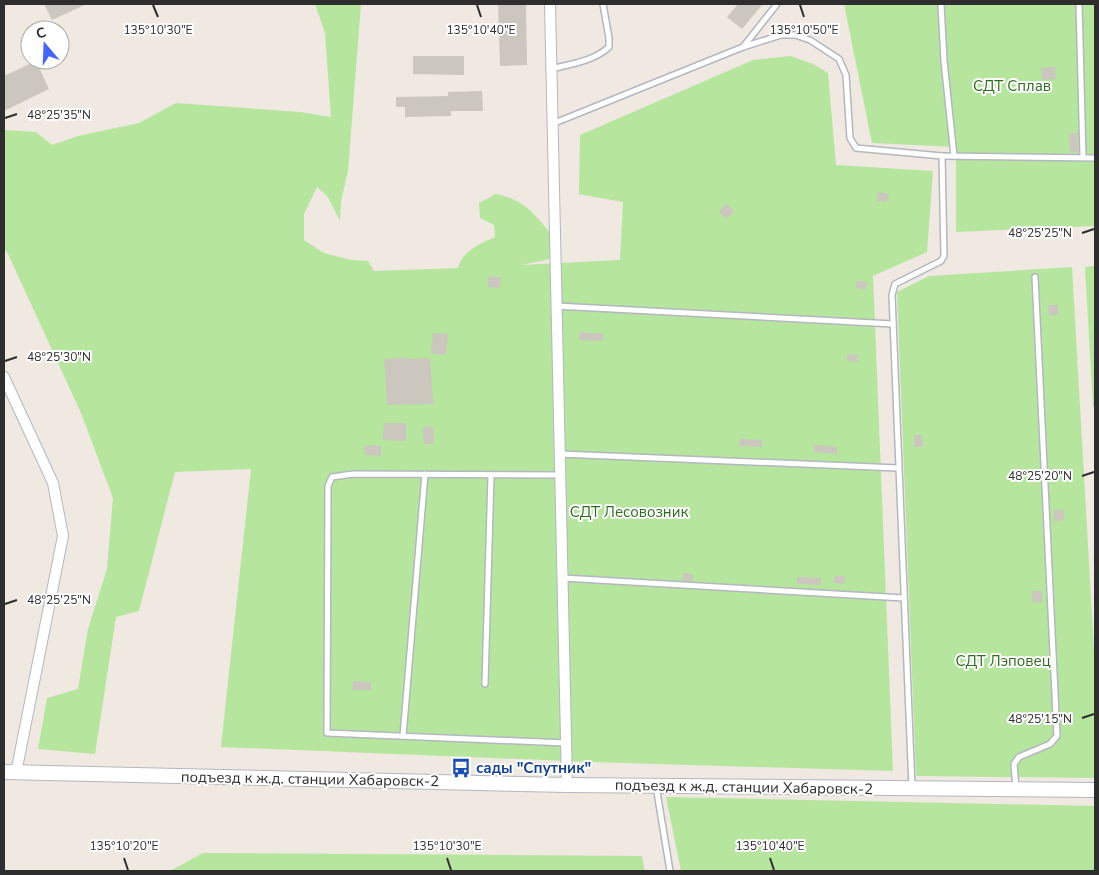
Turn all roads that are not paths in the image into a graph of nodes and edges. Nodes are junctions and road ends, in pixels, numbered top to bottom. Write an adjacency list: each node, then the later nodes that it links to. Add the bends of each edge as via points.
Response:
1 (550, 4): 7 (street)
2 (603, 4): 7 (lane, via 609,47 592,58)
3 (777, 4): 6 (lane)
4 (941, 4): 10 (lane)
5 (1080, 4): 11 (lane)
6 (743, 47): 8 (lane); 9 (lane, via 781,35 810,40 839,59 846,75 850,138 856,148)
7 (551, 69): 8 (street)
8 (552, 124): 14 (street)
9 (942, 156): 10 (lane); 15 (lane, via 944,256 895,284)
10 (954, 156): 11 (lane)
11 (1083, 158): 12 (lane)
12 (1095, 158)
13 (1035, 277): 31 (lane, via 1057,736 1050,744 1019,757 1014,764)
14 (556, 306): 15 (lane); 17 (street)
15 (893, 324): 18 (lane)
16 (4, 377): 27 (street, via 53,483 63,536)
17 (559, 454): 18 (lane); 21 (street)
18 (898, 468): 23 (lane)
19 (425, 474): 20 (lane); 25 (lane); 25 (lane, via 343,474 332,477 328,486 327,733)
20 (491, 475): 21 (lane); 24 (lane)
21 (560, 475): 22 (street)
22 (562, 578): 23 (lane); 26 (street)
23 (904, 598): 30 (lane)
24 (485, 684)
25 (403, 736): 26 (lane)
26 (566, 743): 28 (street)
27 (10, 773): 28 (street, подъезд к ж.д. станции Хабаровск-2)
28 (567, 785): 29 (street, подъезд к ж.д. станции Хабаровск-2)
29 (656, 786): 30 (street, подъезд к ж.д. станции Хабаровск-2); 33 (lane)
30 (912, 788): 31 (street, подъезд к ж.д. станции Хабаровск-2)
31 (1016, 790): 32 (street, подъезд к ж.д. станции Хабаровск-2)
32 (1095, 790)
33 (670, 871)

